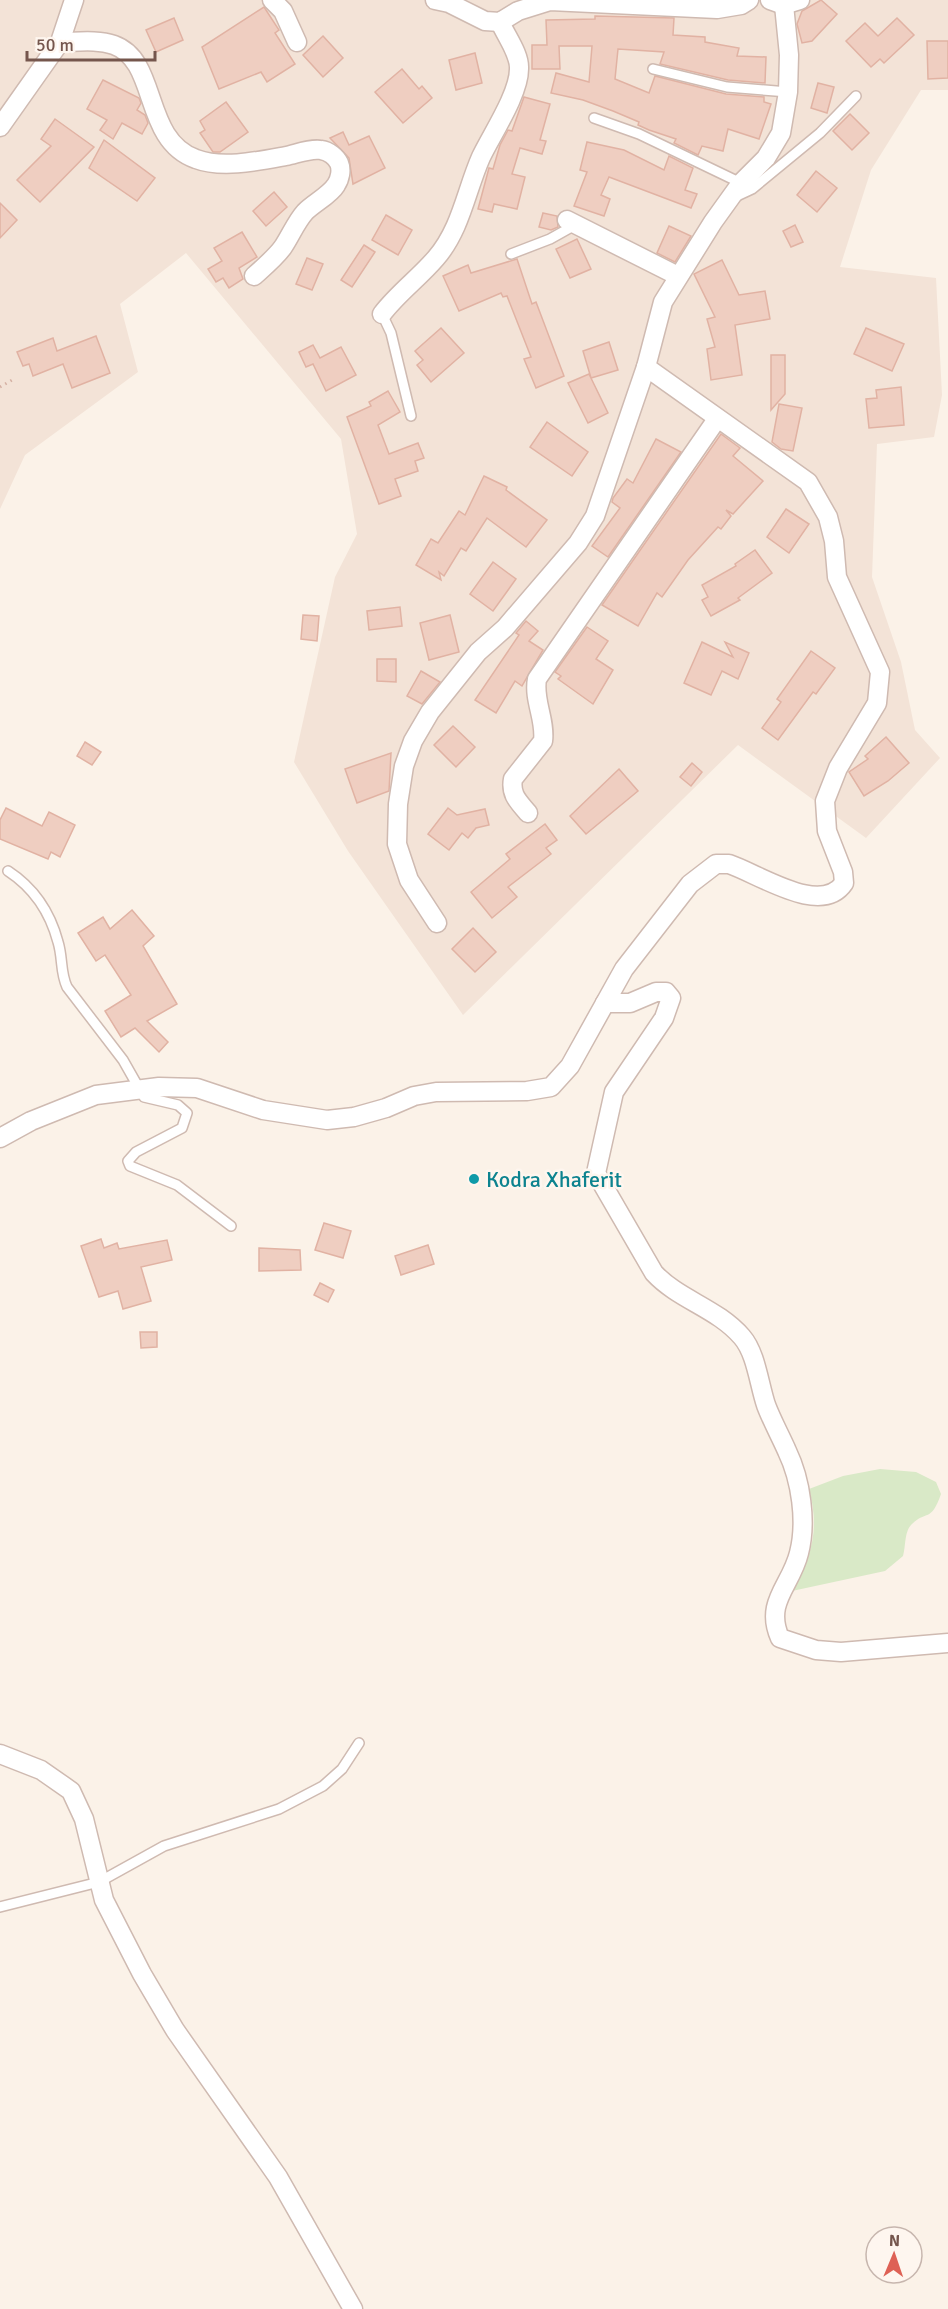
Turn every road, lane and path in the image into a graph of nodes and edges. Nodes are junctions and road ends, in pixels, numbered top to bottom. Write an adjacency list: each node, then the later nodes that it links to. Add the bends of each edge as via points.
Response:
1 (74, 0): 7 (street)
2 (272, 0): 8 (street, via 283,11)
3 (435, 0): 6 (street, via 485,21)
4 (749, 0): 6 (street, via 717,9 550,2 518,11)
5 (785, 2): 10 (street)
6 (500, 22): 20 (street, via 518,59 520,70 514,90 480,161 454,230 437,257)
7 (60, 42): 13 (street); 18 (street, via 103,42 130,56 145,79 156,118 167,136 193,159 208,163 260,161 320,149 331,153 341,173 336,186 304,213 282,249)
8 (297, 42)
9 (653, 69): 10 (lane, via 727,87)
10 (788, 92): 14 (street, via 781,134 766,158)
11 (856, 96): 15 (lane, via 820,134 752,189)
12 (594, 118): 14 (lane, via 639,134)
13 (0, 128)
14 (741, 183): 15 (street)
15 (729, 200): 19 (street)
16 (571, 222): 17 (lane, via 550,239); 19 (street)
17 (511, 254)
18 (254, 276)
19 (678, 276): 21 (street, via 663,302)
20 (382, 314): 24 (lane, via 391,333)
21 (646, 367): 25 (street); 28 (street, via 589,525 578,543 506,628 478,652 430,712 413,741 398,804 397,844 409,880)
22 (14, 379): 23 (path)
23 (0, 387)
24 (411, 416)
25 (717, 419): 26 (street, via 537,680 543,741 513,779 512,787 514,797); 29 (street, via 808,482 819,499 834,541 837,577 880,672 877,703 838,768 825,801 827,831 844,884 830,897 807,896 748,870 716,864 690,884 624,969)
26 (528, 813)
27 (8, 871): 30 (lane, via 26,882 40,900 58,942 61,975 67,987)
28 (437, 923)
29 (604, 1003): 30 (street, via 570,1066 551,1087 538,1091 436,1092 354,1117 327,1120 263,1110 197,1088); 33 (street, via 630,1003 656,992 666,992 671,998 664,1018 614,1092 596,1173 654,1273 666,1285 712,1310 747,1344 776,1432 788,1451 801,1506 799,1555 774,1610 774,1626 780,1638 816,1650 841,1652)
30 (141, 1089): 31 (street, via 96,1095); 32 (lane, via 144,1097 178,1105 187,1113 182,1128 136,1152 129,1161 130,1167 177,1185)
31 (0, 1138)
32 (231, 1226)
33 (948, 1643)
34 (359, 1743): 36 (lane, via 342,1769 302,1798 255,1819 164,1846)
35 (0, 1754): 36 (street, via 41,1770 71,1791 84,1819)
36 (99, 1882): 37 (lane); 38 (street, via 113,1918 158,2003 278,2177)
37 (0, 1907)
38 (353, 2309)

